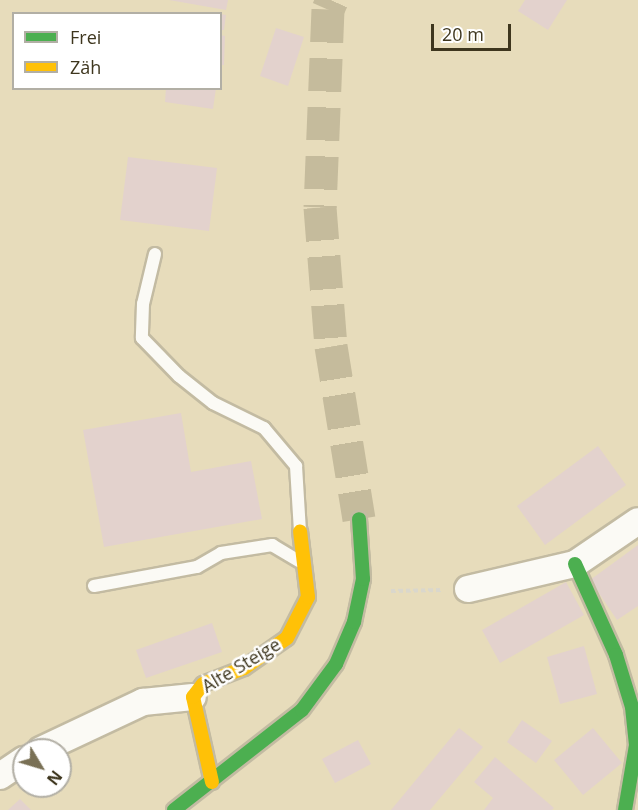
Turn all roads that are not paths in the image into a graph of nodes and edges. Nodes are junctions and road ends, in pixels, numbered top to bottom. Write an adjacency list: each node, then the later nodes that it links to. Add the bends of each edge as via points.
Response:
1 (155, 254): 4 (lane, via 143,304 142,338 179,376 213,403 264,428 296,466)
2 (359, 519): 11 (street, via 363,579 354,622 336,664 302,710)
3 (638, 521): 6 (street)
4 (300, 531): 5 (street, Alte Steige)
5 (305, 564): 7 (lane, via 272,545 221,553 197,567); 9 (street, Alte Steige, via 308,597 287,638 244,668 203,684)
6 (575, 564): 8 (street); 13 (street, via 616,655 632,707 636,746)
7 (94, 586)
8 (468, 589)
9 (193, 697): 10 (street, Alte Steige, via 143,702); 11 (street, Alte Steige)
10 (66, 738)
11 (212, 782): 12 (street)
12 (174, 810)
13 (626, 810)

